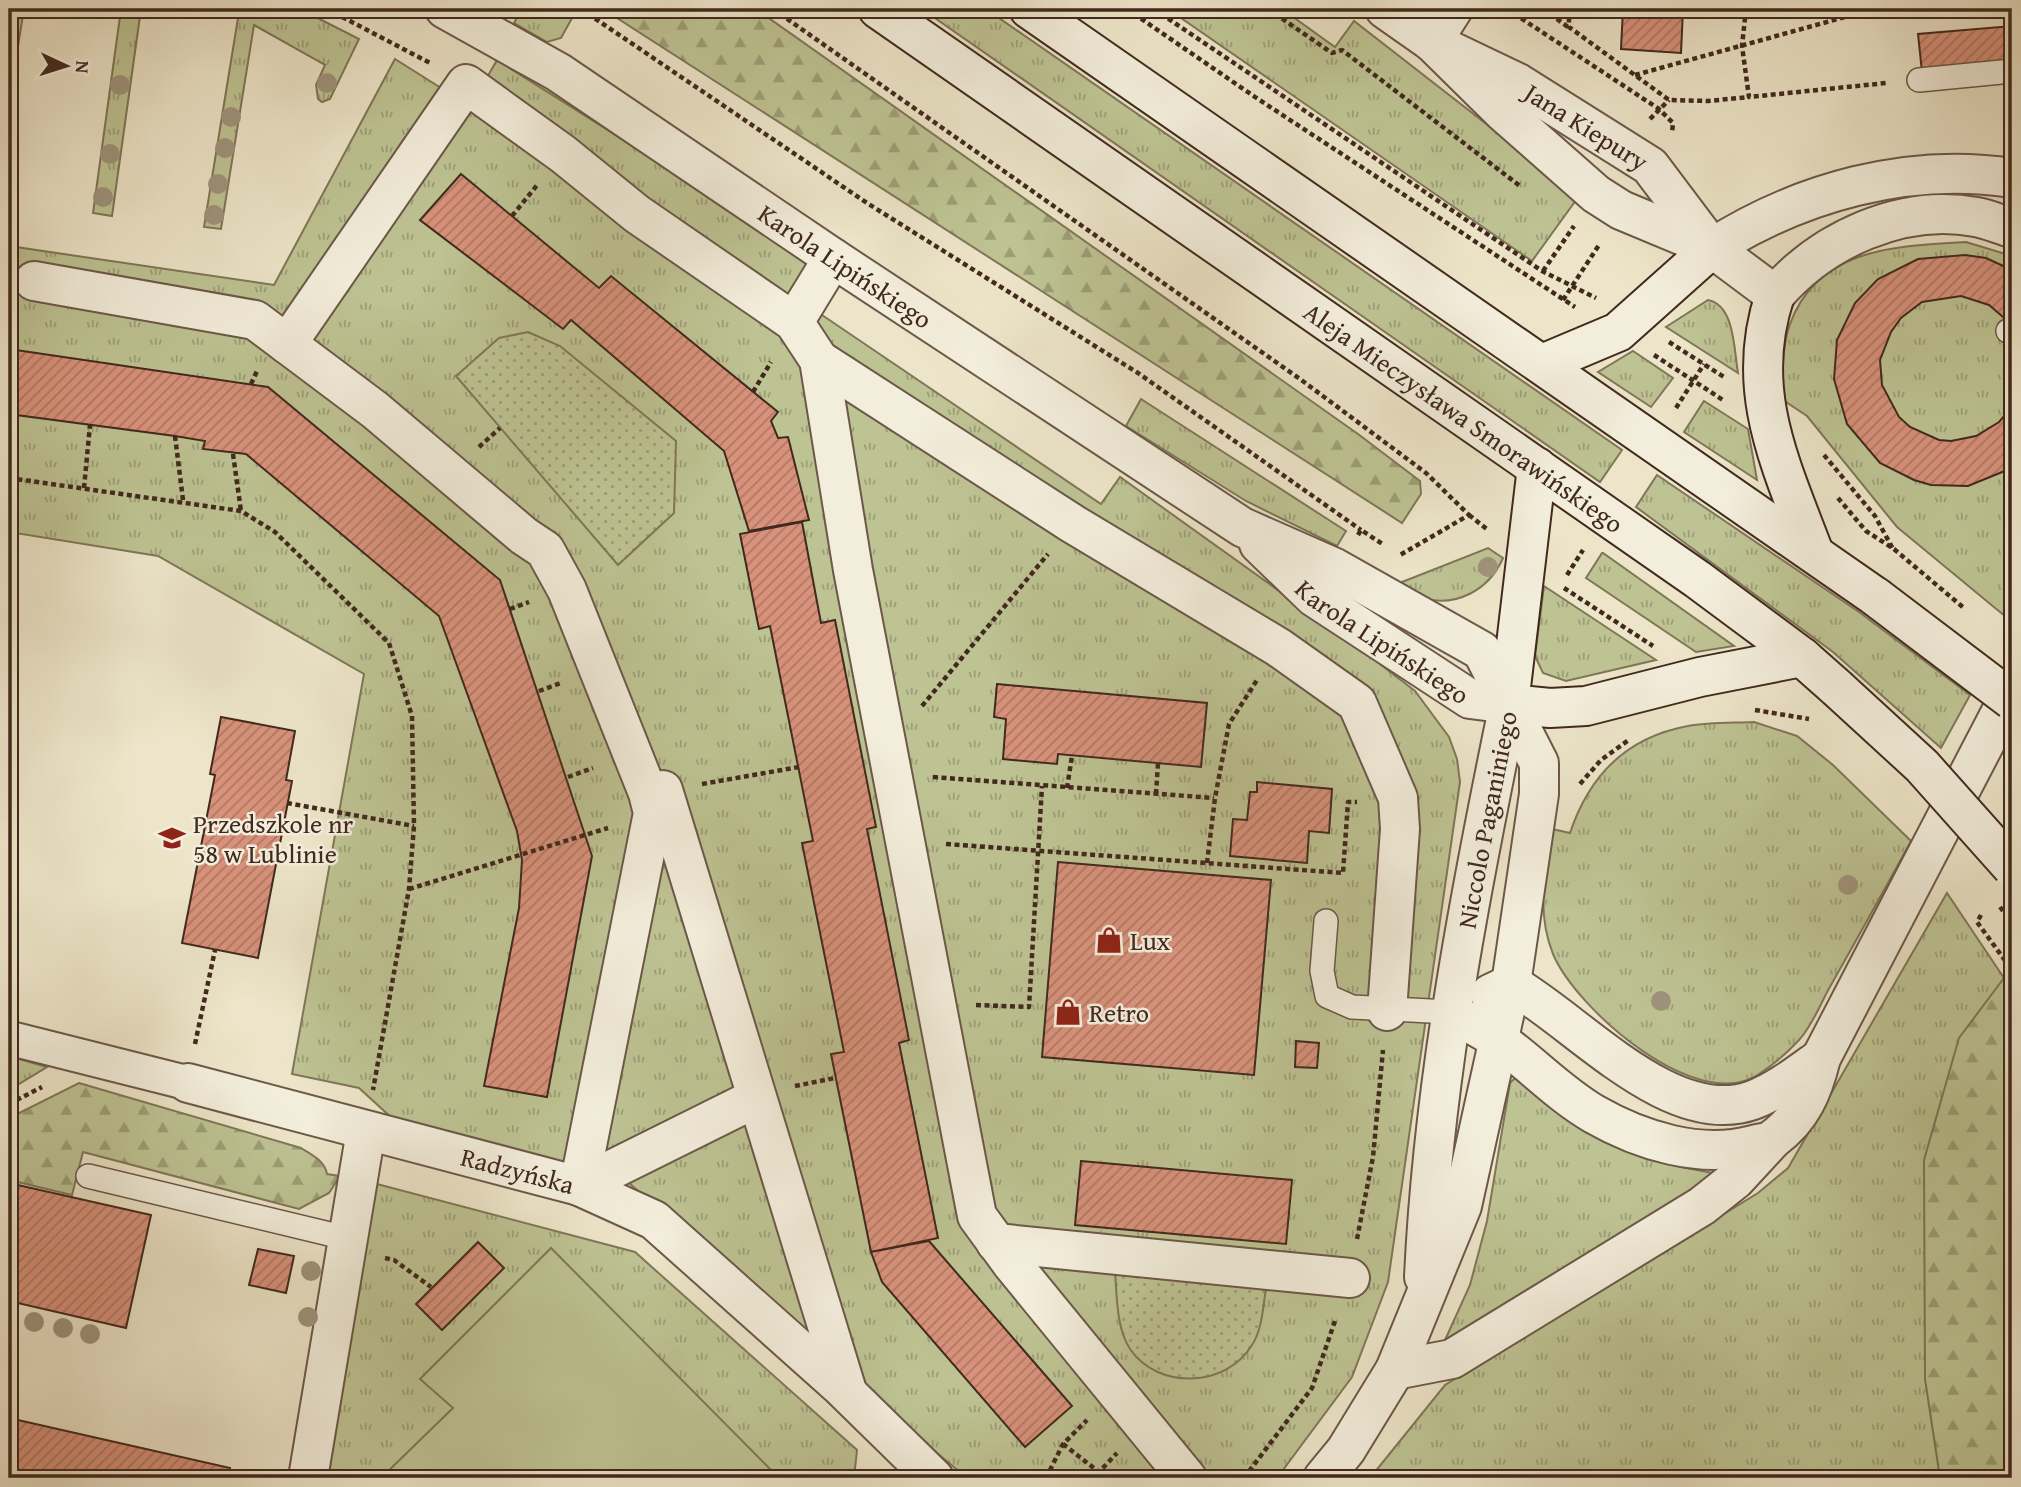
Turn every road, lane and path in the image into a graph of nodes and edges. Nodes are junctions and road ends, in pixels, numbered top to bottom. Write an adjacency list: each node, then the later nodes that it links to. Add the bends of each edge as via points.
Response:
1 (327, 9): 22 (path)
2 (445, 9): 30 (street, Karola Lipińskiego, via 558,72)
3 (581, 9): 51 (path, via 867,203 1138,373)
4 (773, 9): 51 (path, via 1300,379 1426,473 1469,515 1400,555)
5 (878, 9): 43 (street, Aleja Mieczysława Smorawińskiego)
6 (1029, 9): 38 (street)
7 (1127, 9): 35 (path)
8 (1154, 9): 31 (path)
9 (1268, 9): 25 (path, via 1332,53 1342,50)
10 (1385, 9): 17 (street, Jana Kiepury)
11 (1453, 9): 17 (street)
12 (1543, 9): 16 (path)
13 (1569, 9): 16 (path)
14 (1746, 9): 18 (path)
15 (1874, 9): 18 (path)
16 (1569, 27): 20 (path)
17 (1432, 42): 29 (street, Jana Kiepury, via 1597,194 1621,210); 29 (street, Jana Kiepury, via 1518,83 1650,166)
18 (1742, 46): 20 (path); 23 (path)
19 (2012, 71): 21 (lane)
20 (1634, 75): 23 (path, via 1669,100)
21 (1919, 80): 23 (path)
22 (466, 85): 34 (street, via 637,214); 36 (street)
23 (1749, 97)
24 (2012, 178): 29 (street, via 1948,172 1861,185 1797,204)
25 (1530, 193)
26 (1563, 219): 27 (path)
27 (1574, 227)
28 (2012, 228): 33 (street, via 1977,217 1937,214 1899,220 1826,249)
29 (1712, 248): 33 (street, Jana Kiepury); 35 (street)
30 (833, 258): 34 (street); 50 (street, Karola Lipińskiego)
31 (1542, 271)
32 (34, 281): 36 (street, via 255,320)
33 (1774, 295): 40 (street, via 1760,357)
34 (794, 322): 37 (street)
35 (1618, 332): 38 (street); 40 (path)
36 (287, 344): 70 (street, via 545,550)
37 (819, 359): 49 (street); 62 (street, via 853,570)
38 (1542, 364): 52 (street)
39 (90, 425): 45 (path)
40 (1769, 429): 52 (street)
41 (175, 436): 47 (path)
42 (233, 454): 48 (path)
43 (1537, 467): 56 (street, Aleja Mieczysława Smorawińskiego); 59 (street)
44 (9, 478): 45 (path)
45 (84, 488): 47 (path)
46 (1834, 492): 54 (path, via 1866,531)
47 (183, 500): 48 (path)
48 (241, 510): 73 (path, via 275,531 389,643 412,716)
49 (1073, 524): 55 (street); 62 (path, via 996,614)
50 (1242, 527): 53 (street, Karola Lipińskiego); 59 (street, Karola Lipińskiego, via 1314,597 1470,699)
51 (1361, 530): 53 (path)
52 (1814, 553): 58 (street, bridge)
53 (1335, 568): 59 (street, Karola Lipińskiego, via 1482,651)
54 (1973, 615)
55 (1278, 647): 69 (street, via 1357,703); 71 (path, via 1229,724)
56 (1802, 657): 59 (street, via 1586,706); 78 (street, Aleja Mieczysława Smorawińskiego, bridge, via 1922,766)
57 (2012, 691): 90 (street)
58 (2012, 700)
59 (1509, 704): 84 (street, Niccolo Paganiniego, via 1539,763 1539,794); 87 (street, Niccolo Paganiniego)
60 (1638, 735): 67 (path, via 1601,760)
61 (1072, 756): 66 (path)
62 (891, 762): 65 (path); 75 (street)
63 (1158, 764): 68 (path)
64 (799, 767): 70 (path)
65 (1042, 786): 66 (path); 76 (path)
66 (1067, 788): 68 (path)
67 (1577, 788)
68 (1156, 794): 71 (path)
69 (1398, 797): 77 (path, via 1348,803 1343,873); 86 (street, via 1400,829)
70 (654, 799): 95 (street); 100 (street)
71 (1214, 799): 77 (path)
72 (288, 803): 73 (path)
73 (414, 826): 79 (path)
74 (597, 832): 79 (path)
75 (906, 841): 76 (path); 85 (street)
76 (1038, 851): 77 (path); 85 (path, via 1029,1007)
77 (1207, 863)
78 (2012, 867)
79 (409, 889): 97 (path)
80 (1980, 915): 83 (path, via 1977,922)
81 (1326, 922): 86 (lane, via 1322,971 1327,996 1352,1007)
82 (215, 950): 94 (path)
83 (2012, 970)
84 (1511, 984): 87 (street); 89 (street, Niccolo Paganiniego); 90 (street, via 1542,1002 1637,1076 1684,1099 1716,1106 1752,1101)
85 (937, 1003): 102 (street, via 977,1216)
86 (1387, 1011): 87 (lane)
87 (1450, 1012): 89 (street); 106 (street, Niccolo Paganiniego, via 1427,1211)
88 (9, 1038): 94 (street, Radzyńska)
89 (1498, 1040): 98 (street, via 1594,1114 1663,1144 1726,1150); 106 (street, Niccolo Paganiniego, via 1462,1206)
90 (1821, 1058): 98 (street, via 1814,1089 1798,1115)
91 (835, 1078): 92 (path)
92 (817, 1081)
93 (50, 1082): 96 (path)
94 (188, 1083): 97 (street, Radzyńska)
95 (756, 1098): 100 (street); 108 (street)
96 (9, 1104)
97 (366, 1131): 100 (street, Radzyńska); 101 (street)
98 (1771, 1140): 107 (street, via 1736,1179 1702,1206 1452,1359)
99 (88, 1176): 101 (lane)
100 (579, 1186): 108 (street, Radzyńska, via 654,1220)
101 (346, 1238): 111 (street)
102 (996, 1243): 104 (street); 109 (street)
103 (394, 1260): 105 (path)
104 (1350, 1278)
105 (431, 1287)
106 (1423, 1307): 107 (street, Niccolo Paganiniego)
107 (1395, 1370): 114 (street, Niccolo Paganiniego, via 1346,1450)
108 (848, 1393): 112 (street, Radzyńska)
109 (1144, 1425): 110 (path, via 1099,1472); 113 (street)
110 (1063, 1444)
111 (308, 1478)
112 (934, 1478)
113 (1187, 1478)
114 (1323, 1478)

